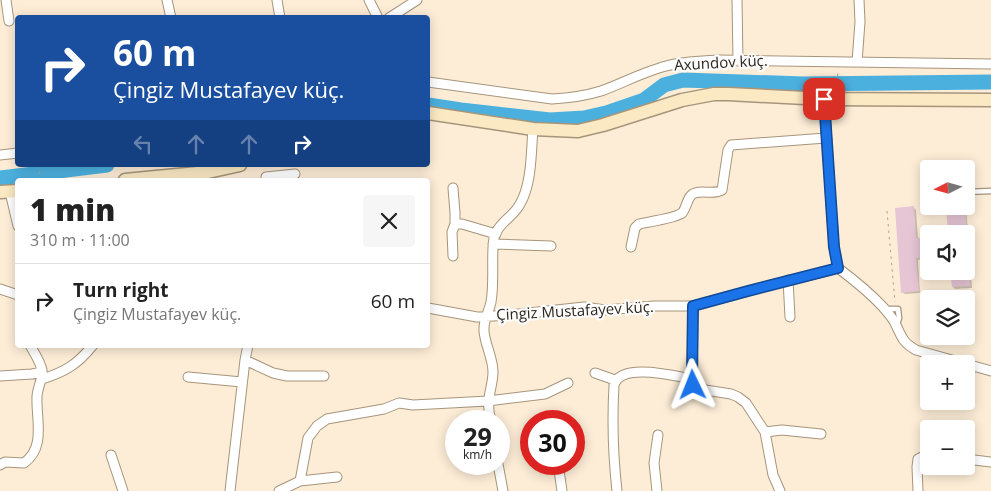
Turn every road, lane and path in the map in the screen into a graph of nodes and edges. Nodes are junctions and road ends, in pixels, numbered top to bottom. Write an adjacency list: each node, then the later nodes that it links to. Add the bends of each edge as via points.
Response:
1 (6, 0): 12 (street)
2 (167, 0): 8 (street)
3 (277, 0): 9 (street)
4 (369, 0): 10 (street)
5 (417, 0): 11 (street)
6 (737, 0): 13 (street)
7 (858, 0): 15 (street)
8 (170, 15)
9 (280, 15)
10 (376, 15)
11 (394, 15)
12 (9, 21)
13 (738, 60): 14 (street, Axundov küç.); 17 (street, Axundov küç., via 666,66 600,91 569,98 552,99)
14 (839, 62): 15 (street, Axundov küç.); 19 (path)
15 (857, 62): 16 (street, Axundov küç.)
16 (991, 64)
17 (430, 82)
18 (824, 99): 19 (street); 22 (street, via 714,94 682,100 587,129); 23 (street)
19 (837, 99): 20 (street)
20 (991, 100)
21 (430, 113): 22 (street)
22 (534, 129): 37 (street, via 526,191 515,213)
23 (826, 138): 40 (street, via 731,146 722,190 695,192 682,213 639,224); 42 (street)
24 (15, 153): 25 (street)
25 (0, 155)
26 (231, 167): 29 (street)
27 (295, 173): 28 (street)
28 (266, 176)
29 (146, 178)
30 (452, 188): 36 (street)
31 (991, 191): 33 (lane)
32 (9, 192): 35 (street)
33 (975, 192)
34 (887, 211): 48 (path)
35 (15, 215)
36 (455, 224): 37 (street); 41 (street)
37 (496, 234): 38 (street)
38 (494, 244): 39 (street); 50 (street, via 491,300)
39 (552, 246)
40 (631, 247)
41 (453, 256)
42 (838, 268): 43 (street, Çingiz Mustafayev küç.); 49 (street)
43 (788, 280): 46 (street, Çingiz Mustafayev küç.); 51 (street)
44 (0, 289): 45 (street)
45 (15, 294)
46 (693, 306): 50 (street, Çingiz Mustafayev küç., via 605,310 584,307); 63 (street)
47 (430, 308): 50 (street, Çingiz Mustafayev küç.)
48 (895, 308): 49 (lane); 52 (lane, via 899,311)
49 (884, 309): 52 (street)
50 (485, 316): 67 (street, via 485,337 493,373)
51 (790, 317)
52 (896, 326): 57 (street, via 902,340 916,350)
53 (32, 348): 59 (street)
54 (91, 348): 59 (street, via 73,366 51,376)
55 (247, 348): 56 (street)
56 (245, 360): 61 (street, via 287,376); 65 (street)
57 (991, 371)
58 (595, 373): 64 (street)
59 (42, 375): 60 (street); 76 (street, via 37,396 38,444 24,463 5,462)
60 (0, 376)
61 (324, 376)
62 (188, 377): 65 (street)
63 (692, 379): 64 (street, via 635,372 624,373); 69 (street, via 693,385 699,389 738,397)
64 (615, 380): 86 (street, via 612,417)
65 (242, 382): 82 (street)
66 (568, 383): 67 (street, via 545,394)
67 (488, 401): 68 (street); 80 (street, via 399,403 384,409 327,419 308,438)
68 (489, 410)
69 (765, 432): 70 (street, via 782,430); 88 (street, via 773,475)
70 (821, 434)
71 (658, 435): 87 (street, via 654,463)
72 (110, 456): 81 (street)
73 (920, 458): 89 (street, via 917,466)
74 (975, 461): 75 (street)
75 (991, 462)
76 (0, 465)
77 (500, 475): 84 (street)
78 (560, 475): 85 (street)
79 (337, 477): 80 (street)
80 (300, 481): 83 (street)
81 (123, 491)
82 (230, 491)
83 (279, 491)
84 (503, 491)
85 (562, 491)
86 (617, 491)
87 (657, 491)
88 (780, 491)
89 (918, 491)

